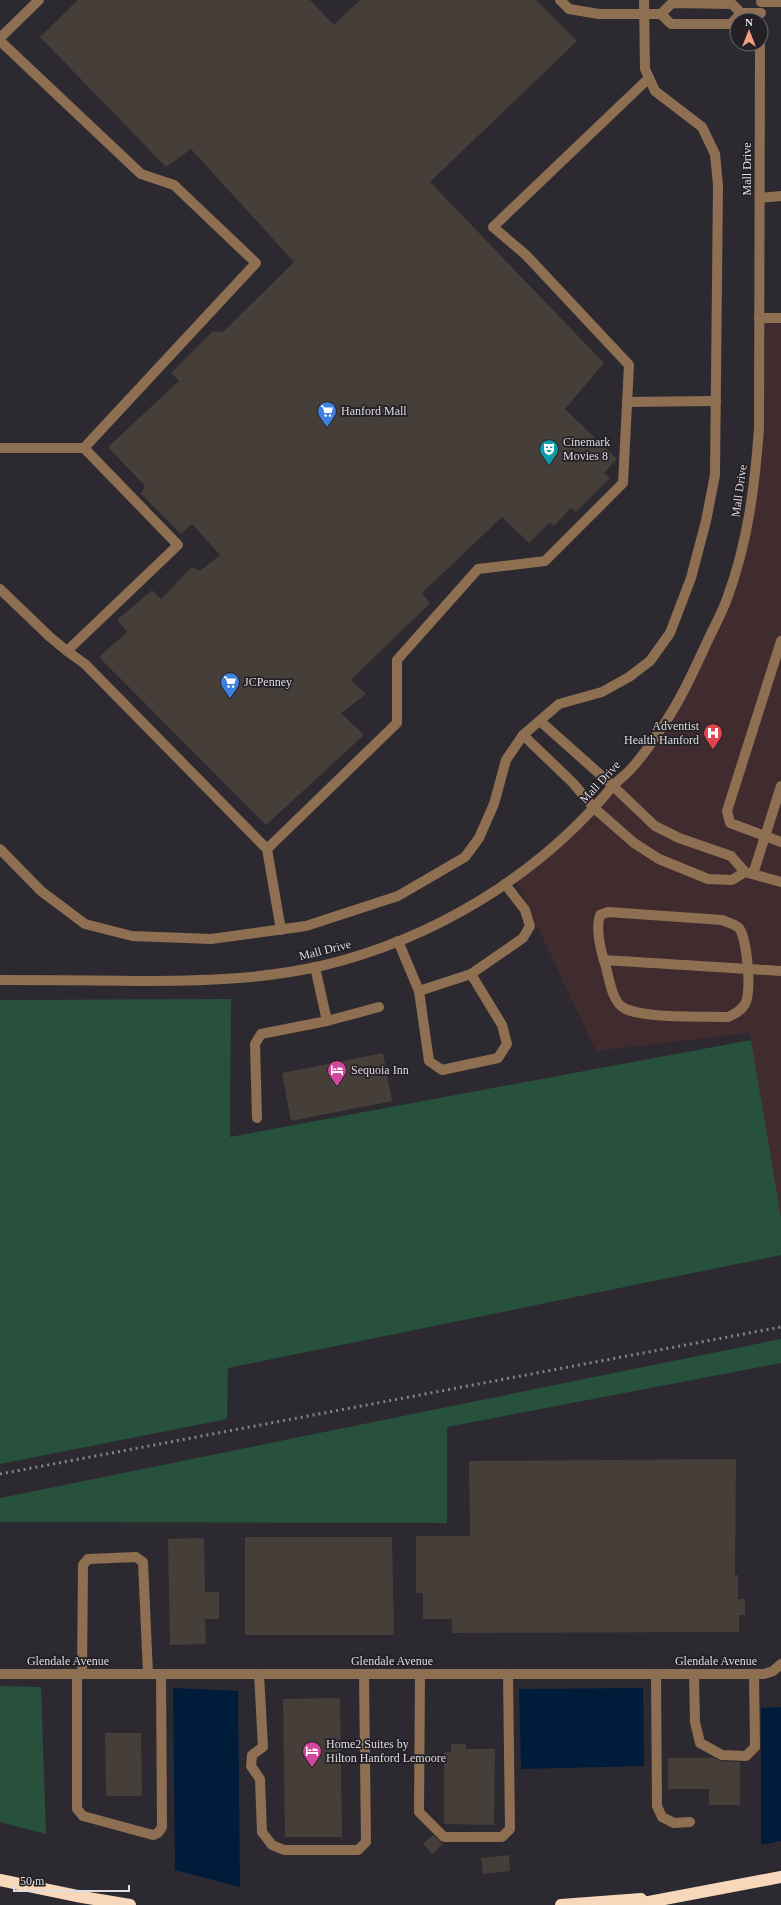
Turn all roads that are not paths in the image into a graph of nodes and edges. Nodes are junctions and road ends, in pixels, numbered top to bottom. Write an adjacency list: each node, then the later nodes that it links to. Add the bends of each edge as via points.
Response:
1 (39, 0): 11 (street)
2 (560, 0): 9 (street, via 569,8 599,14)
3 (644, 0): 9 (street)
4 (761, 1): 5 (street); 7 (street)
5 (781, 2)
6 (740, 12): 8 (street, via 732,4 672,3)
7 (761, 12)
8 (661, 14): 9 (street); 10 (street, via 670,24)
9 (644, 15): 14 (street, via 645,69)
10 (729, 24)
11 (0, 38)
12 (0, 41): 22 (street, via 141,174 174,185 256,263)
13 (760, 52): 16 (street, Mall Drive)
14 (649, 78): 19 (street, via 655,91 702,127 715,154 718,185); 20 (street, via 493,227 526,255 629,365)
15 (781, 196): 16 (street)
16 (760, 198): 17 (street, Mall Drive)
17 (759, 318): 18 (street); 28 (street, Mall Drive, via 759,428 755,486 742,550 728,597 698,663 662,728 629,772)
18 (781, 318)
19 (716, 401): 20 (street); 26 (street, via 715,475 691,578 670,632 650,661 629,677 602,692 559,704)
20 (627, 402): 34 (street, via 623,483 545,561 478,569 397,660 397,723)
21 (0, 448): 22 (street)
22 (84, 448): 25 (street, via 178,545)
23 (0, 589): 25 (street)
24 (781, 641): 31 (street, via 727,811 730,823)
25 (67, 651): 34 (street, via 85,664)
26 (540, 721): 27 (street); 28 (street)
27 (523, 735): 30 (street, via 573,783); 38 (street, via 506,760 494,804 479,838 465,857 398,896 306,926)
28 (613, 786): 30 (street, Mall Drive); 35 (street, via 655,826 679,838 731,856)
29 (780, 790): 31 (street)
30 (593, 807): 35 (street, via 634,843 659,859 708,879 732,880); 37 (street, Mall Drive, via 580,824 532,865)
31 (765, 836): 32 (street); 35 (street)
32 (781, 842)
33 (0, 849): 38 (street, via 41,891 85,924 132,936 211,939)
34 (267, 849): 38 (street)
35 (749, 873): 36 (street)
36 (781, 882)
37 (505, 884): 39 (street, Mall Drive, via 452,917); 44 (street, via 525,910 530,926 523,938)
38 (281, 930)
39 (398, 941): 41 (street, Mall Drive); 46 (street)
40 (604, 960): 42 (street); 42 (street, via 616,999 623,1008 652,1015 728,1017 739,1012 746,1003); 42 (street, via 598,923 600,915 608,912 722,920 738,926 744,938)
41 (315, 967): 45 (street, Mall Drive, via 224,980); 48 (street)
42 (748, 969): 43 (street)
43 (781, 971)
44 (471, 974): 46 (street); 46 (street, via 502,1025 507,1044 498,1058 442,1070 429,1061)
45 (0, 980)
46 (419, 991)
47 (379, 1007): 48 (street)
48 (327, 1020): 49 (street, via 261,1034 255,1044)
49 (257, 1118)
50 (781, 1664): 61 (street, Glendale Avenue, via 773,1671)
51 (0, 1674): 52 (street, Glendale Avenue)
52 (80, 1674): 53 (street, Glendale Avenue); 53 (street, via 84,1561 136,1557 143,1562); 54 (street, via 77,1809 83,1816 153,1835 162,1827)
53 (148, 1674): 54 (street, Glendale Avenue)
54 (161, 1674): 55 (street, Glendale Avenue)
55 (259, 1674): 56 (street, Glendale Avenue); 56 (street, via 263,1747 252,1755 251,1766 260,1779 262,1832 272,1845 284,1850 358,1850 366,1842)
56 (364, 1674): 57 (street, Glendale Avenue)
57 (420, 1674): 58 (street, Glendale Avenue); 58 (street, via 419,1812 444,1837 502,1837 510,1829)
58 (508, 1674): 59 (street, Glendale Avenue)
59 (656, 1674): 60 (street, Glendale Avenue); 62 (street, via 657,1806 662,1817 674,1823)
60 (694, 1674): 61 (street, Glendale Avenue); 61 (street, via 696,1722 700,1742 722,1755 746,1756 755,1747)
61 (754, 1674)
62 (690, 1822)
63 (781, 1877): 65 (highway)
64 (0, 1880): 66 (highway)
65 (676, 1897): 67 (highway); 68 (highway)
66 (130, 1905)
67 (561, 1905)
68 (633, 1905)

